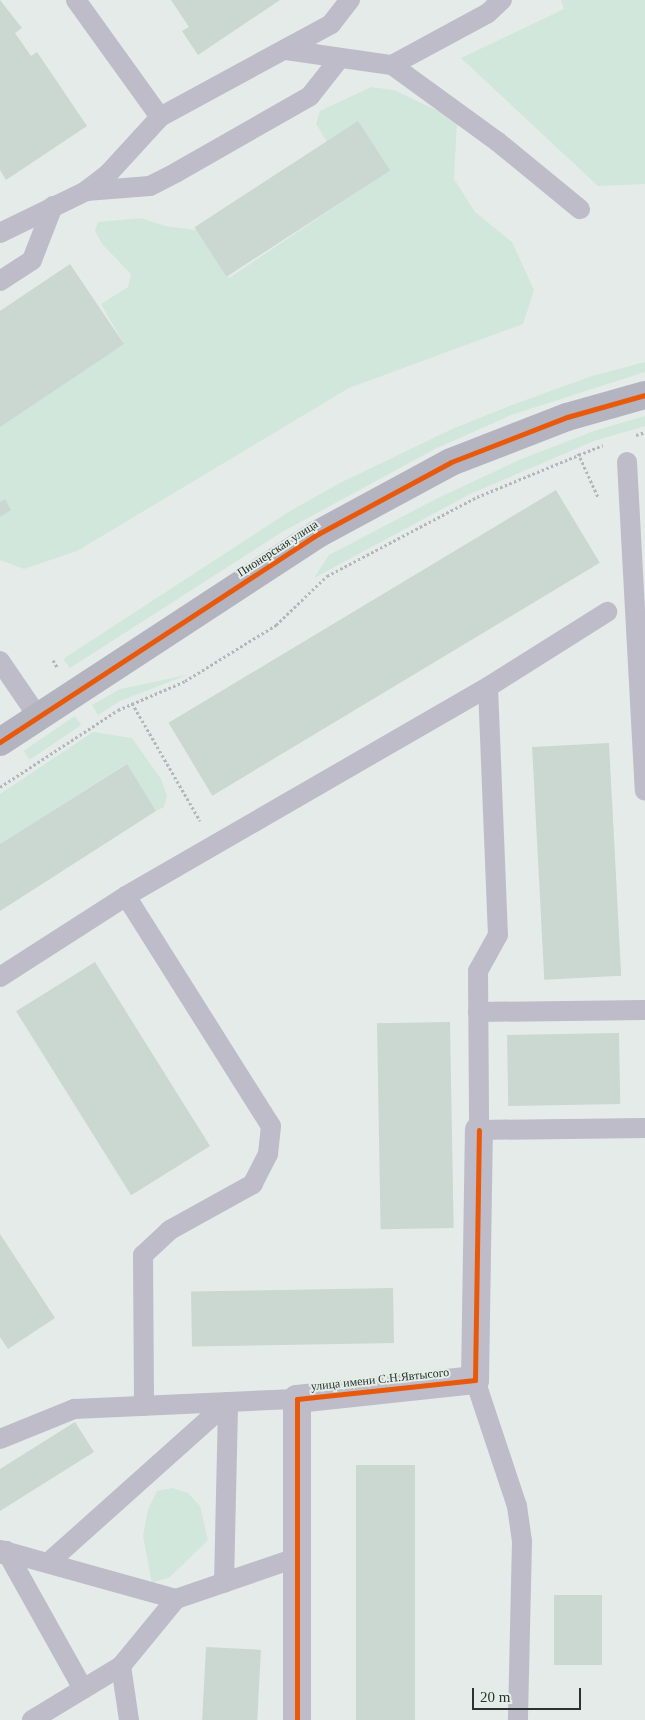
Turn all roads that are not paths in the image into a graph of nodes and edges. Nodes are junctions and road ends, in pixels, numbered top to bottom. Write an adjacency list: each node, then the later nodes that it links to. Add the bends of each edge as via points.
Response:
1 (76, 0): 7 (lane)
2 (350, 0): 4 (lane, via 331,24)
3 (502, 0): 6 (lane, via 488,13)
4 (286, 50): 5 (lane); 7 (lane)
5 (340, 58): 6 (lane); 8 (lane, via 310,96 177,172 150,186)
6 (392, 65): 10 (lane, via 498,142)
7 (160, 117): 8 (lane, via 108,174)
8 (86, 191): 9 (lane)
9 (53, 206): 11 (lane); 12 (lane, via 32,260)
10 (580, 209)
11 (3, 224)
12 (0, 281)
13 (645, 395): 18 (street, Пионерская улица, via 567,417 451,462 318,534)
14 (627, 462): 20 (lane)
15 (607, 612): 17 (lane)
16 (0, 661): 18 (lane)
17 (488, 687): 21 (lane); 24 (lane, via 498,935 478,971)
18 (38, 718): 19 (street, Пионерская улица)
19 (0, 742)
20 (645, 791)
21 (126, 896): 22 (lane); 30 (lane, via 271,1126 268,1154 253,1184 170,1230 143,1255)
22 (0, 977)
23 (645, 1010): 24 (lane)
24 (478, 1012): 26 (lane)
25 (645, 1128): 26 (lane)
26 (479, 1130): 27 (street)
27 (475, 1380): 28 (street, улица имени С.Н.Явтысого); 42 (lane, via 517,1506 522,1541)
28 (297, 1399): 29 (lane); 33 (street, улица имени С.Н.Явтысого)
29 (228, 1402): 30 (lane); 34 (lane); 35 (lane)
30 (144, 1406): 31 (lane, via 74,1409)
31 (0, 1439)
32 (2, 1552): 34 (lane); 38 (lane)
33 (299, 1557): 35 (lane); 41 (street, улица имени С.Н.Явтысого)
34 (48, 1563): 36 (lane)
35 (224, 1583): 36 (lane)
36 (176, 1599): 37 (lane)
37 (121, 1666): 38 (lane); 40 (lane)
38 (83, 1689): 39 (lane)
39 (32, 1720)
40 (129, 1720)
41 (297, 1720)
42 (518, 1720)

